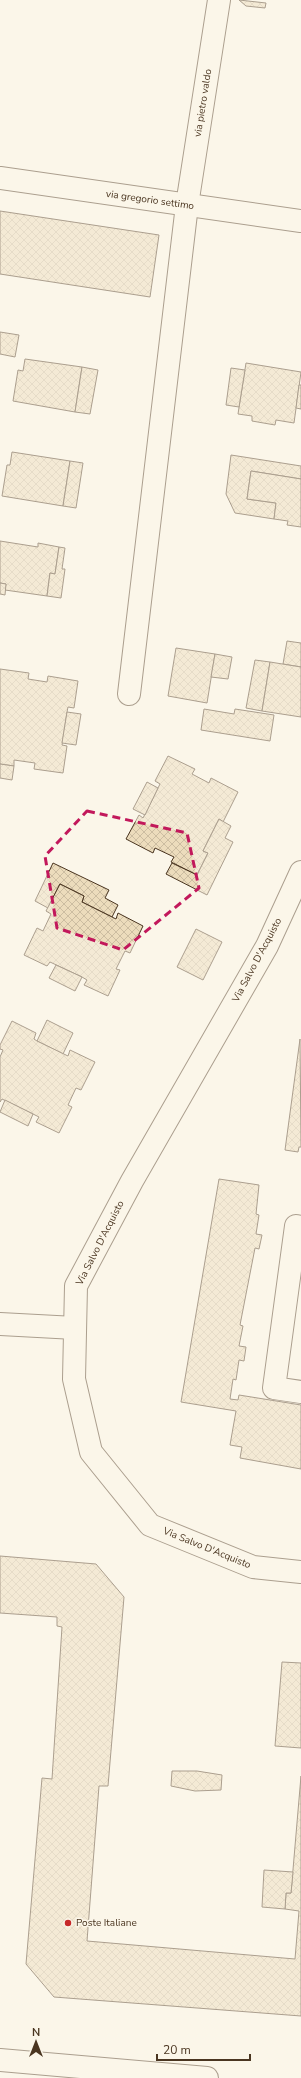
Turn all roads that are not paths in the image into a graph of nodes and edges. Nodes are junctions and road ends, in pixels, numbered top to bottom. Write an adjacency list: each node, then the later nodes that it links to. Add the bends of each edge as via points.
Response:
1 (219, 0): 3 (street, via pietro valdo)
2 (0, 178): 3 (street, via gregorio settimo)
3 (188, 205): 4 (street, via gregorio settimo); 5 (street, via pietro valdo)
4 (301, 221)
5 (129, 694)
6 (301, 872): 7 (street, Via Salvo D'Acquisto)
7 (293, 907): 10 (street, Via Salvo D'Acquisto, via 267,946 132,1181 76,1286)
8 (301, 1227): 11 (street, via 296,1226 274,1388)
9 (0, 1324): 10 (street)
10 (75, 1328): 12 (street, Via Salvo D'Acquisto, via 74,1379 91,1452 150,1525 252,1567)
11 (301, 1392)
12 (301, 1572)
13 (0, 2060): 14 (street)
14 (207, 2078)

